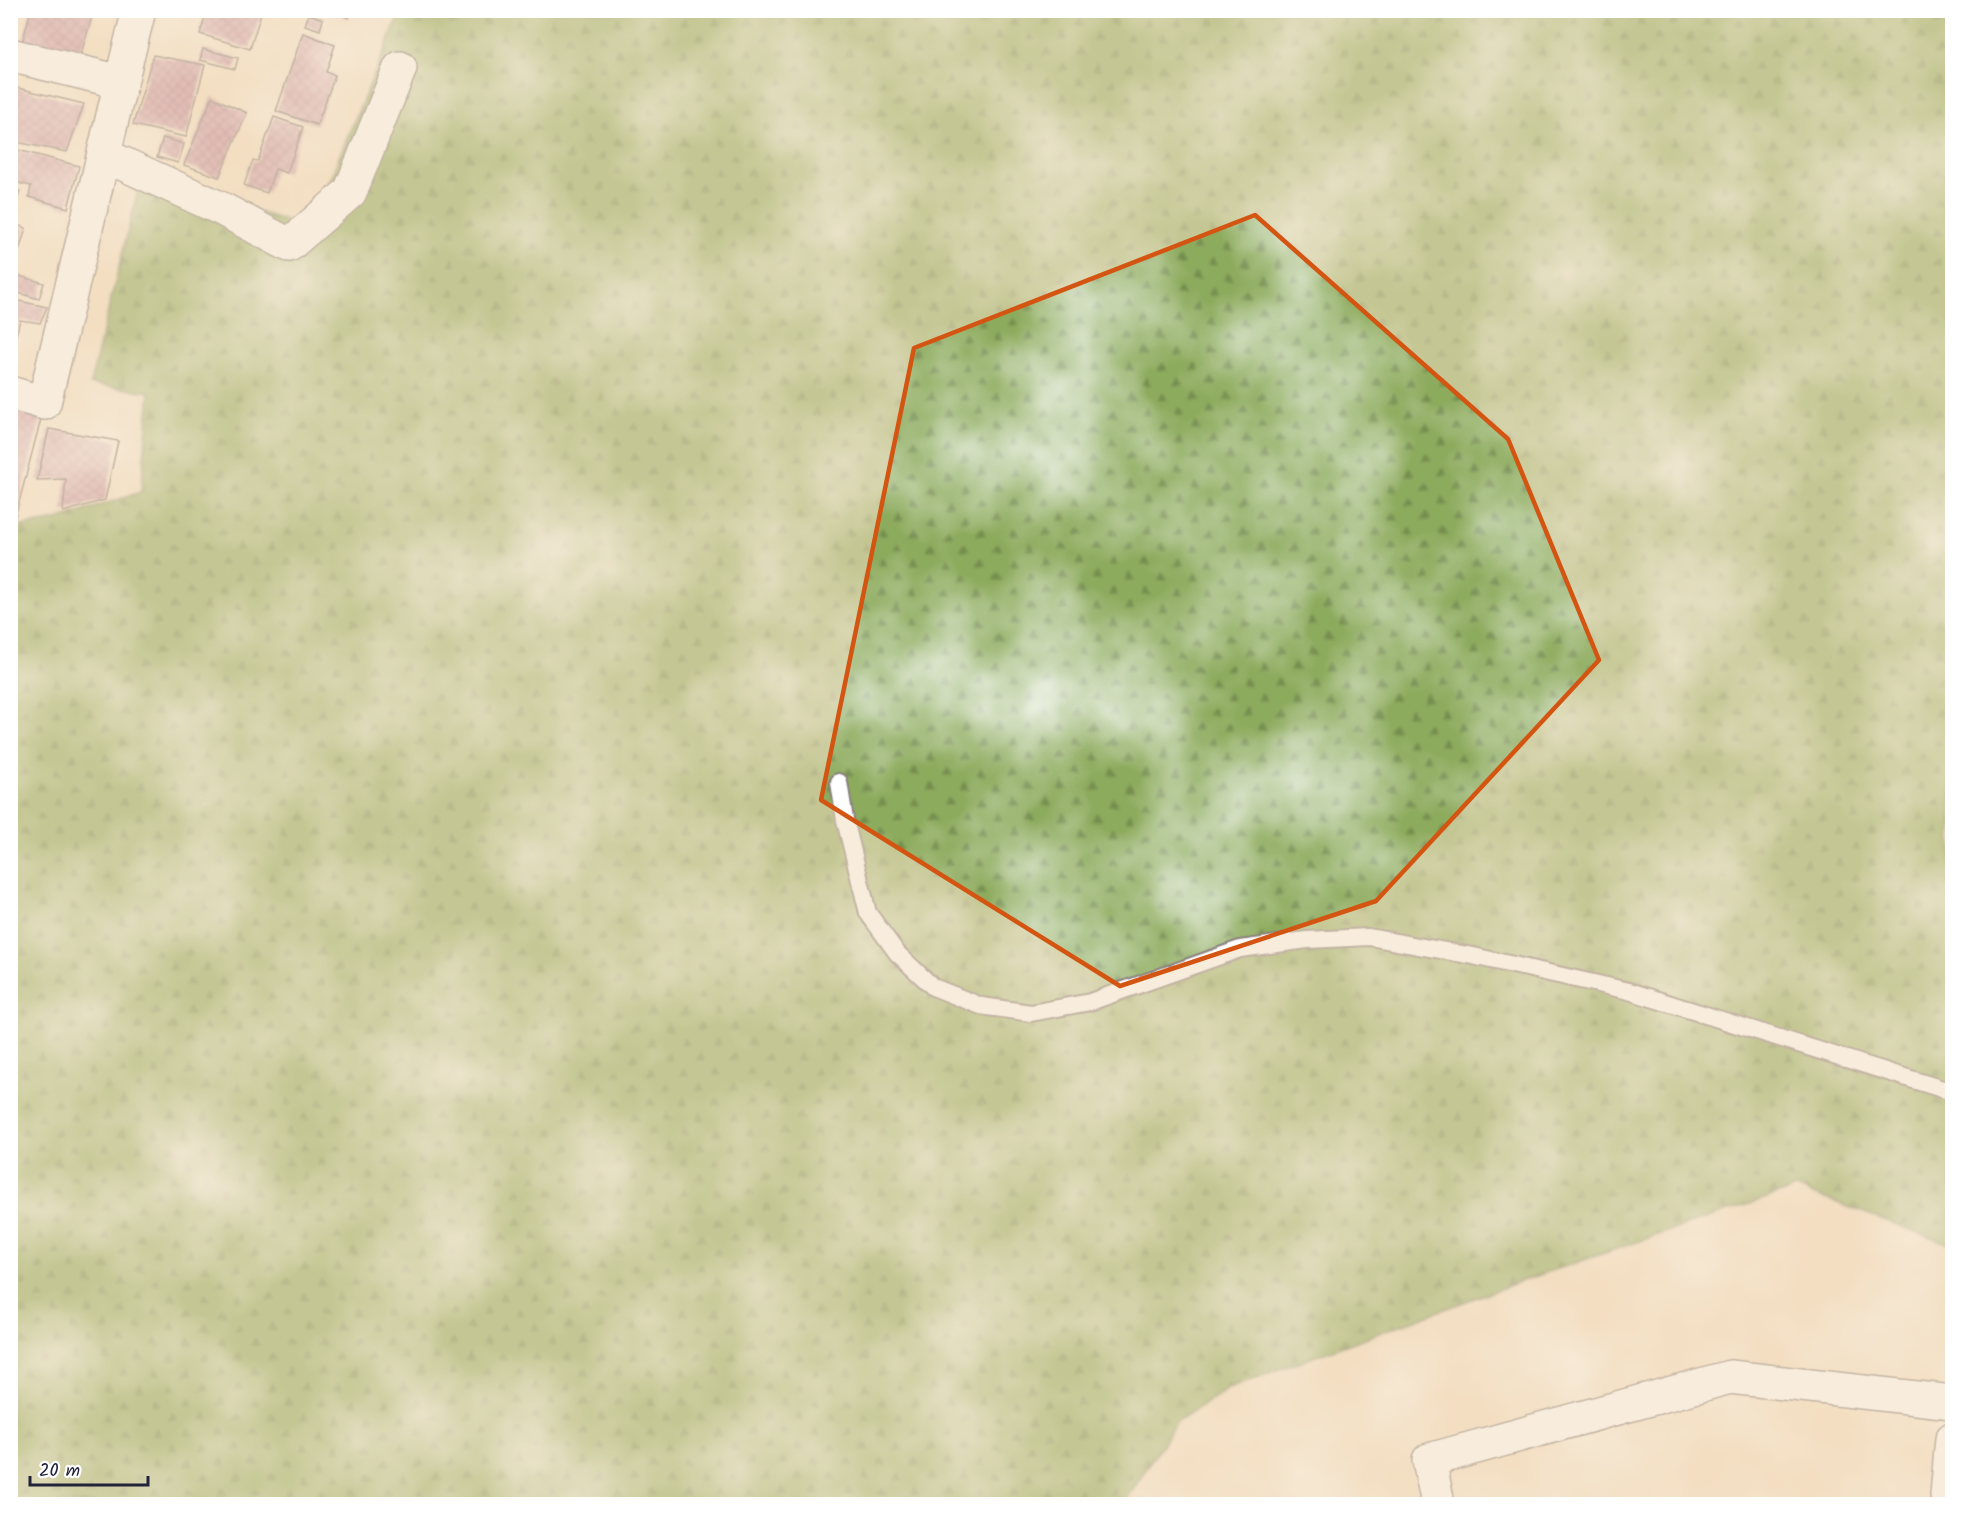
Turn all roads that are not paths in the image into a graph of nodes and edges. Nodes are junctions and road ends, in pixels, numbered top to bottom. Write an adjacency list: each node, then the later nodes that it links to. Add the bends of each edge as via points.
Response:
1 (139, 10): 4 (street)
2 (10, 55): 4 (street)
3 (400, 68): 5 (street, via 350,192 289,245 222,209)
4 (121, 82): 5 (street)
5 (104, 155): 6 (street, via 44,403)
6 (10, 393)
7 (839, 782): 8 (lane, via 868,913 897,953 933,987 981,1006 1031,1013 1090,1002 1240,949 1369,937 1629,992)
8 (1953, 1092)
9 (1953, 1402): 11 (street, via 1730,1377 1429,1460)
10 (1953, 1439): 12 (street, via 1947,1495)
11 (1438, 1504)
12 (1950, 1504)

